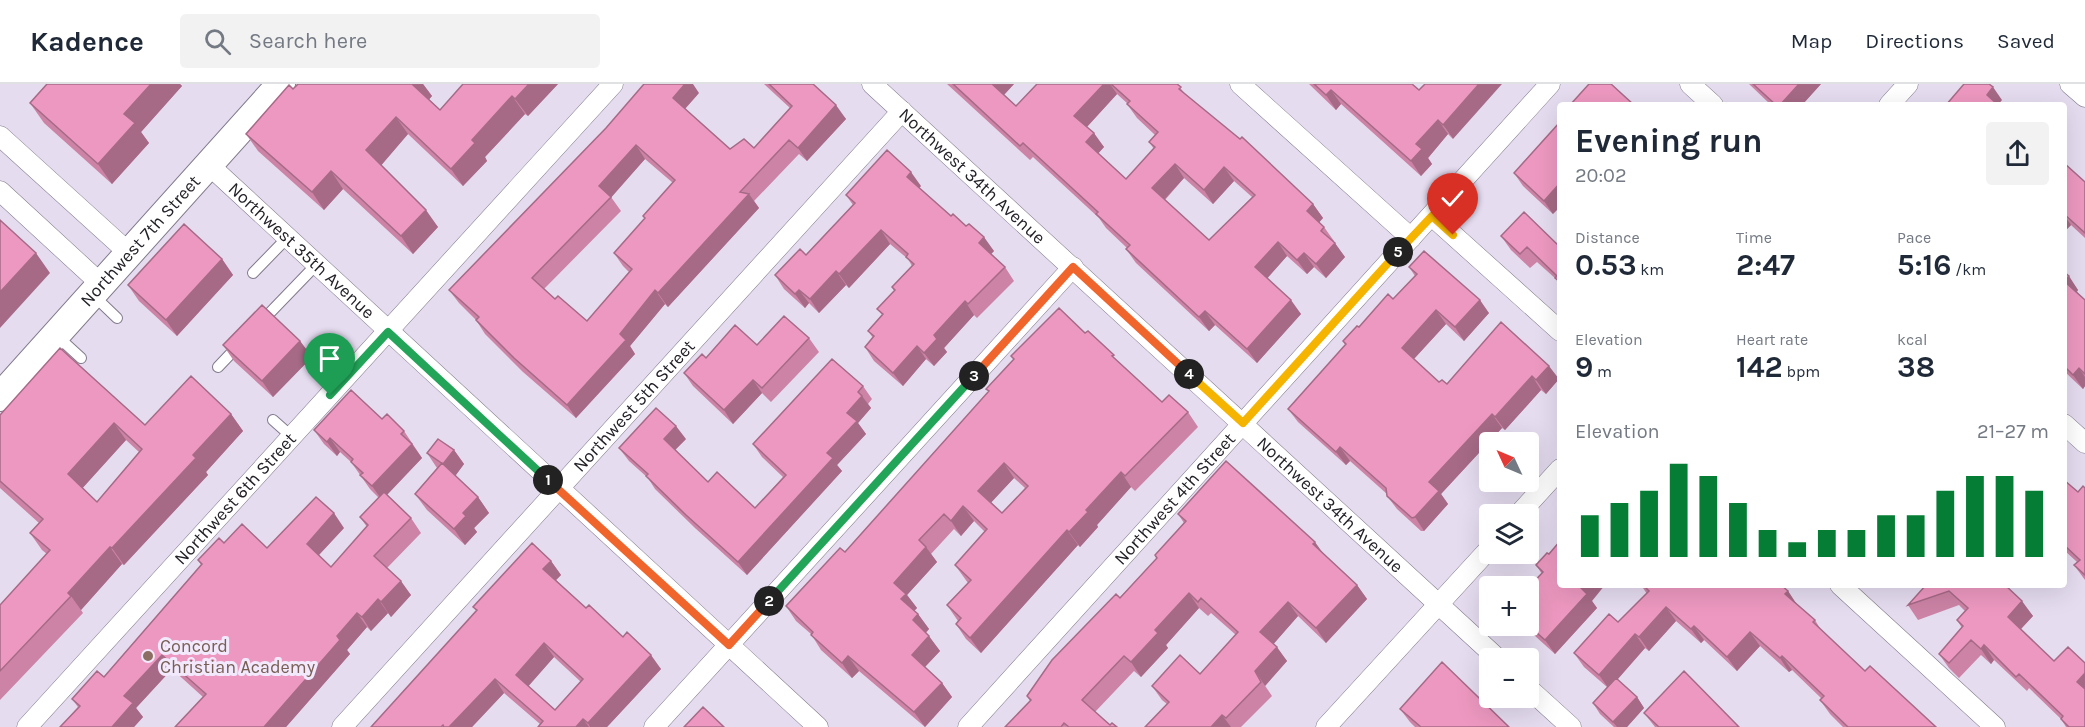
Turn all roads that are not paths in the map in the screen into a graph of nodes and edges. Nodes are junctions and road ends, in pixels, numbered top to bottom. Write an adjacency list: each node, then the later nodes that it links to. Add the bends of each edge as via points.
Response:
1 (281, 84): 14 (main road, Northwest 7th Street)
2 (613, 84): 26 (street, Northwest 6th Street)
3 (872, 84): 12 (street, Northwest 34th Avenue)
4 (1240, 84): 18 (street)
5 (1550, 84): 16 (street, Northwest 4th Street)
6 (1690, 84): 10 (street)
7 (1908, 84): 11 (street)
8 (2070, 84): 9 (street)
9 (2085, 98)
10 (1710, 102)
11 (1891, 102)
12 (902, 111): 21 (street, Northwest 34th Avenue); 39 (street, Northwest 5th Street)
13 (4, 147): 19 (street)
14 (209, 165): 17 (street, Northwest 35th Avenue); 19 (main road, Northwest 7th Street)
15 (0, 192): 23 (street)
16 (1432, 216): 18 (street, Northwest 4th Street); 25 (street)
17 (287, 238): 20 (street, Northwest 35th Avenue); 22 (lane)
18 (1411, 238): 34 (street, Northwest 4th Street)
19 (129, 253): 23 (main road, Northwest 7th Street)
20 (316, 264): 26 (street, Northwest 35th Avenue); 27 (lane)
21 (1073, 267): 34 (street, Northwest 34th Avenue); 44 (street)
22 (253, 273)
23 (97, 289): 24 (lane); 28 (main road, Northwest 7th Street)
24 (117, 318)
25 (1557, 328)
26 (388, 332): 36 (street, Northwest 6th Street); 39 (street, Northwest 35th Avenue)
27 (251, 333)
28 (56, 335): 30 (lane); 32 (main road, Northwest 7th Street)
29 (243, 341): 31 (lane)
30 (81, 358)
31 (218, 367)
32 (0, 397)
33 (273, 420): 36 (lane)
34 (1243, 423): 43 (street, Northwest 34th Avenue); 51 (street, Northwest 4th Street)
35 (2067, 427): 37 (street)
36 (291, 436): 47 (street, Northwest 6th Street)
37 (2085, 443)
38 (1557, 472): 40 (street)
39 (558, 489): 44 (street, Northwest 35th Avenue); 48 (street, Northwest 5th Street)
40 (1528, 504)
41 (1479, 560): 43 (street)
42 (1843, 588): 54 (street)
43 (1438, 604): 45 (street, Northwest 34th Avenue); 52 (street)
44 (729, 645): 49 (street); 50 (street, Northwest 35th Avenue)
45 (1486, 648)
46 (1539, 698): 53 (street)
47 (27, 727)
48 (342, 727)
49 (654, 727)
50 (818, 727)
51 (968, 727)
52 (1326, 727)
53 (1571, 727)
54 (1995, 727)

